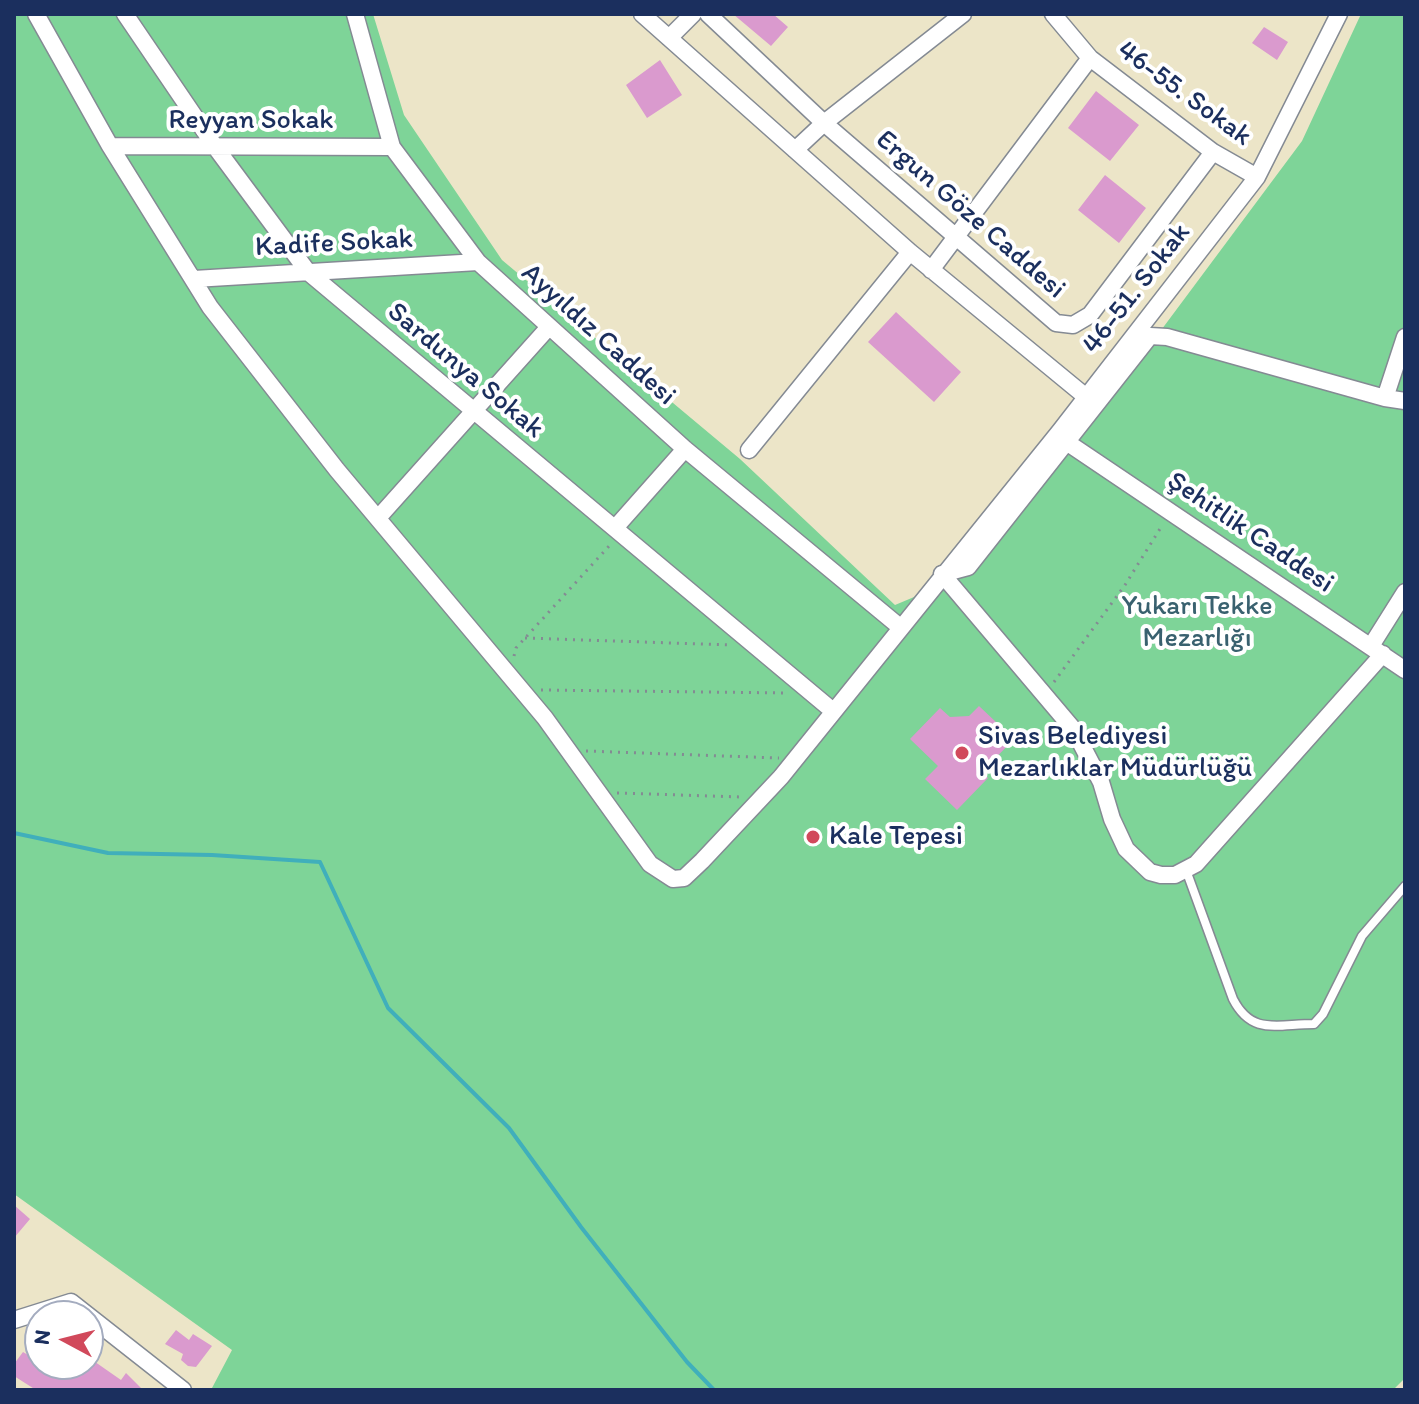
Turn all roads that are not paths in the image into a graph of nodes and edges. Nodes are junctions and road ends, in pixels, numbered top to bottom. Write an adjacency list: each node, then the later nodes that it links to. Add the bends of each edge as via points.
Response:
1 (36, 14): 13 (street)
2 (125, 14): 15 (street, Sardunya Sokak)
3 (355, 14): 14 (street, Ayyıldız Caddesi)
4 (642, 14): 10 (street)
5 (693, 14): 10 (street)
6 (708, 14): 12 (street, Ergun Göze Caddesi)
7 (963, 14): 12 (street)
8 (1053, 14): 11 (street, 46-55. Sokak)
9 (1339, 14): 18 (street, 46-51. Sokak)
10 (669, 38): 16 (street)
11 (1090, 58): 17 (street, 46-55. Sokak); 19 (street)
12 (824, 123): 16 (street); 19 (street, Ergun Göze Caddesi)
13 (110, 146): 15 (street, Reyyan Sokak); 24 (street)
14 (392, 147): 15 (street, Reyyan Sokak); 21 (street, Ayyıldız Caddesi)
15 (216, 148): 23 (street, Sardunya Sokak)
16 (795, 150): 20 (street)
17 (1213, 152): 18 (street, 46-55. Sokak); 19 (street, Ergun Göze Caddesi, via 1090,315 1073,325 1044,316)
18 (1257, 177): 27 (street, 46-51. Sokak)
19 (954, 237): 22 (street)
20 (910, 252): 22 (street); 33 (street)
21 (478, 262): 23 (street, Kadife Sokak); 25 (street, Ayyıldız Caddesi)
22 (931, 270): 27 (street)
23 (308, 272): 24 (street, Kadife Sokak); 30 (street, Sardunya Sokak)
24 (194, 279): 34 (street, via 255,367)
25 (548, 328): 30 (street); 32 (street, Ayyıldız Caddesi)
26 (1405, 337): 28 (street)
27 (1085, 396): 36 (street, 46-51. Sokak)
28 (1385, 398): 29 (street); 31 (street, 46-51. Sokak, via 1153,335)
29 (1405, 401)
30 (472, 413): 34 (street); 35 (street, Sardunya Sokak)
31 (1065, 441): 36 (street, 46-51. Sokak, via 968,567); 39 (street, Şehitlik Caddesi)
32 (685, 449): 35 (street); 38 (street, Ayyıldız Caddesi)
33 (749, 450)
34 (378, 518): 41 (street, 46-51. Sokak, via 518,685 657,871 673,879 684,878 761,798)
35 (618, 531): 41 (street, Sardunya Sokak)
36 (942, 574): 38 (street, 46-51. Sokak); 42 (street, via 1074,730 1126,849 1150,872 1175,875)
37 (1405, 592): 39 (street)
38 (900, 627): 41 (street, 46-51. Sokak)
39 (1377, 650): 40 (street, Şehitlik Caddesi); 42 (street, via 1196,864)
40 (1405, 670)
41 (833, 711)
42 (1186, 869): 43 (lane, via 1233,999 1243,1019 1254,1024 1314,1024 1362,936)
43 (1405, 886)
44 (14, 1320): 45 (street, via 71,1302)
45 (183, 1390)

